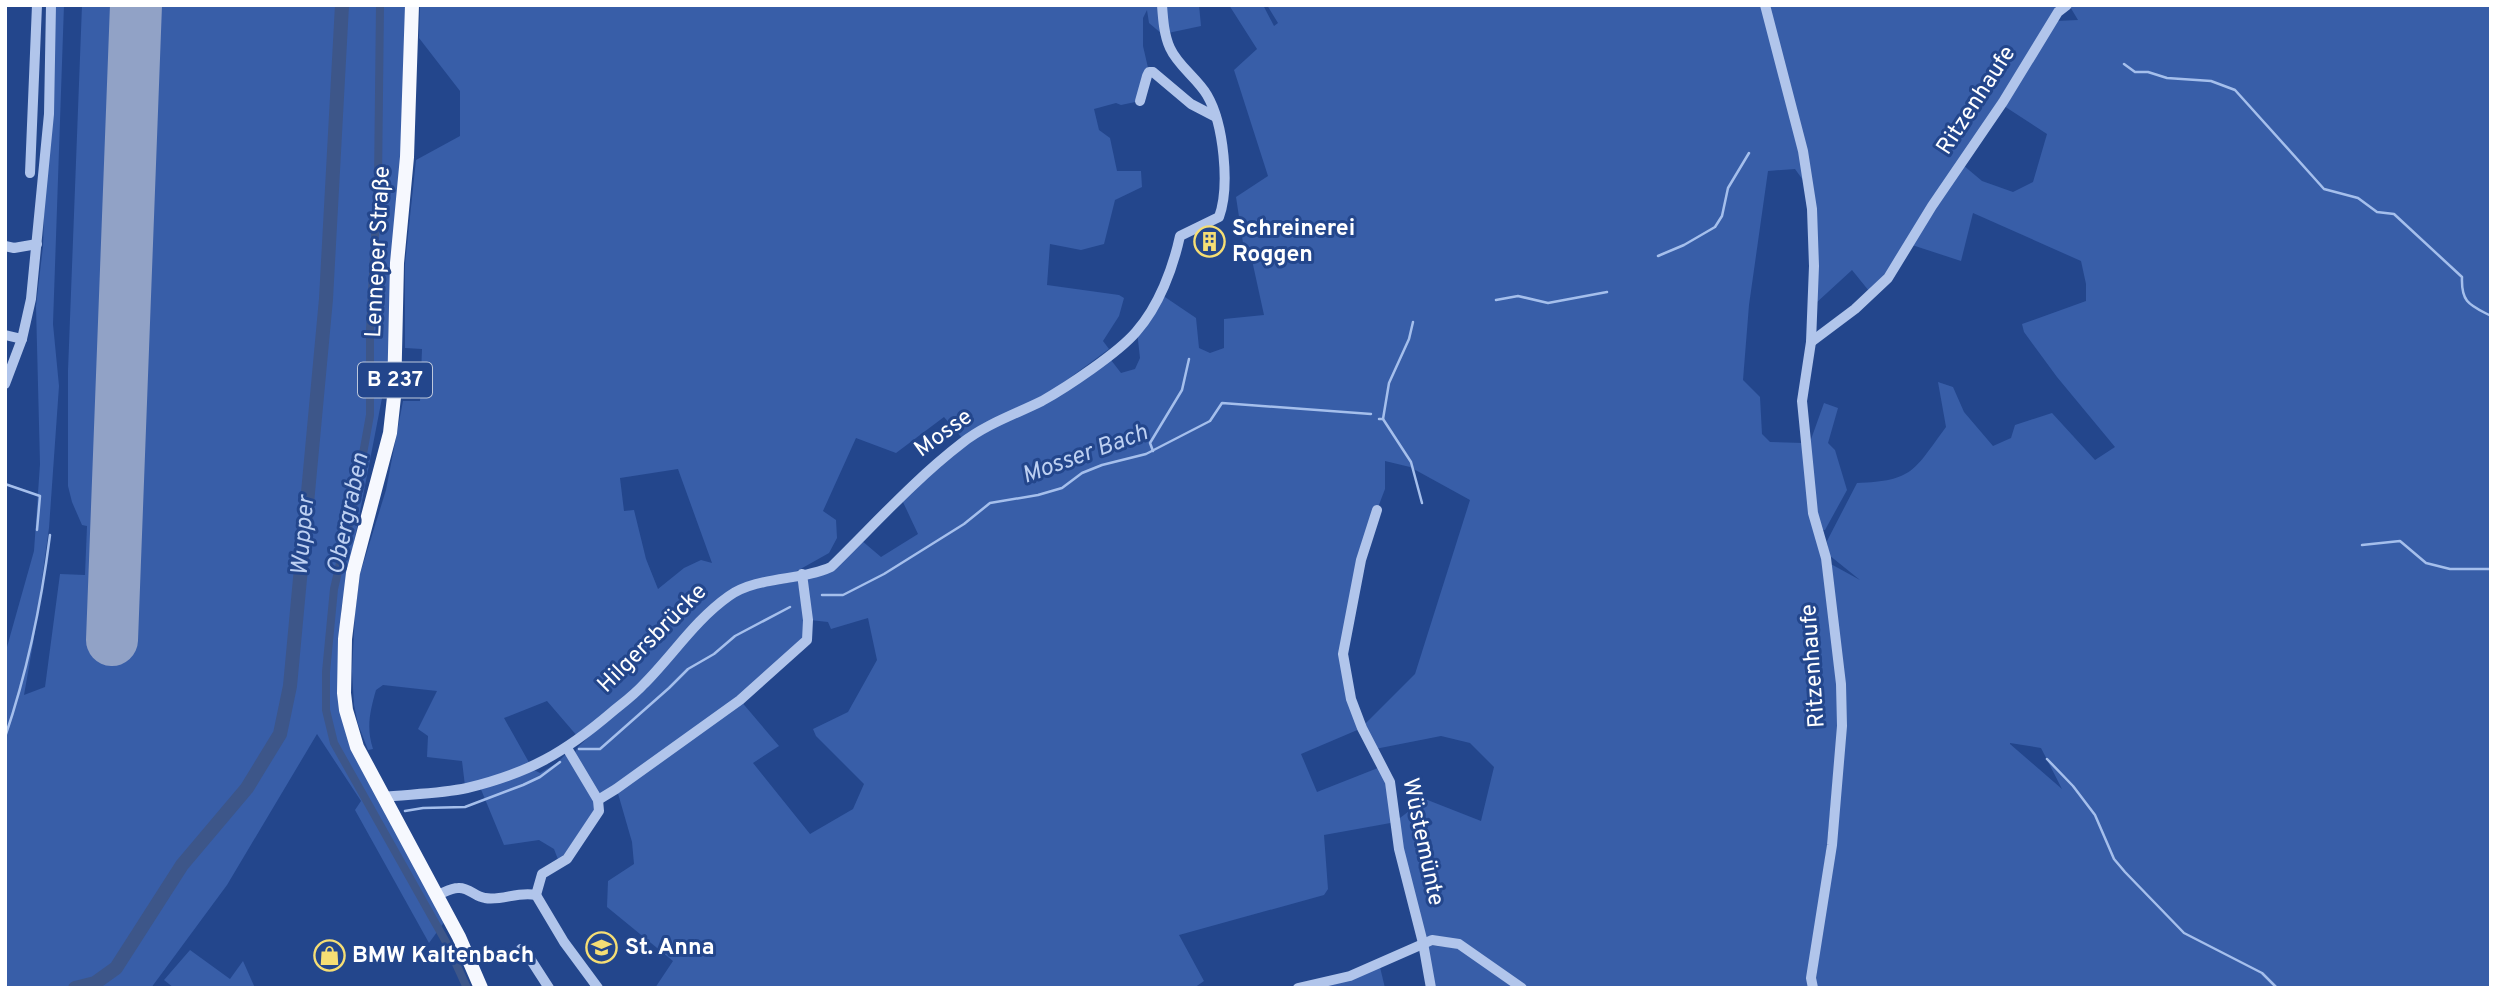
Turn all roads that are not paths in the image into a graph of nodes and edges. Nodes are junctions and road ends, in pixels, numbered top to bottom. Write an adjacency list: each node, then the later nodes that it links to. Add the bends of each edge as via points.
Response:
1 (37, 5): 9 (street)
2 (51, 5): 10 (street, via 49,114)
3 (412, 5): 20 (main road, Lenneper Straße / B 237, via 393,409 379,482 353,573 345,639 345,701 357,747)
4 (1162, 5): 8 (street, via 1171,50 1207,95)
5 (1765, 5): 14 (street, Ritzenhaufe, via 1803,151 1812,209)
6 (2067, 5): 14 (street, Ritzenhaufe, via 2058,12 1888,278)
7 (1140, 101): 8 (street, via 1147,76 1153,72 1191,104)
8 (1216, 117): 17 (street, Mosse, via 1224,169 1219,217 1180,236 1175,259 1137,331 1059,390 965,441 918,480 831,567)
9 (30, 173)
10 (37, 244): 11 (street); 13 (street)
11 (5, 246)
12 (5, 335): 13 (street)
13 (22, 339): 15 (street)
14 (1811, 342): 32 (street, Ritzenhaufe, via 1802,401 1813,513 1829,583 1842,726 1832,845)
15 (5, 384)
16 (1377, 510): 24 (street, Wüstemünte, via 1361,560 1343,654 1351,699 1390,782 1399,849)
17 (802, 574): 18 (street, Mosse); 21 (street, via 807,640 740,700)
18 (781, 579): 19 (street, Hilgersbrücke, via 731,594 698,623 643,686)
19 (567, 748): 20 (street, Hilgersbrücke, via 532,768 465,789); 21 (street)
20 (382, 797): 22 (main road, B 237)
21 (598, 800): 23 (street, via 599,811 567,859 542,874)
22 (437, 895): 23 (street, via 465,888 487,899); 27 (main road, B 237)
23 (536, 895): 26 (street)
24 (1423, 943): 29 (street, Wüstemünte, via 1350,976); 30 (street); 31 (street, Wüstemünte, via 1459,944)
25 (521, 949): 28 (street)
26 (594, 987)
27 (481, 988)
28 (549, 988)
29 (1298, 988)
30 (1430, 988)
31 (1522, 988)
32 (1812, 988)

